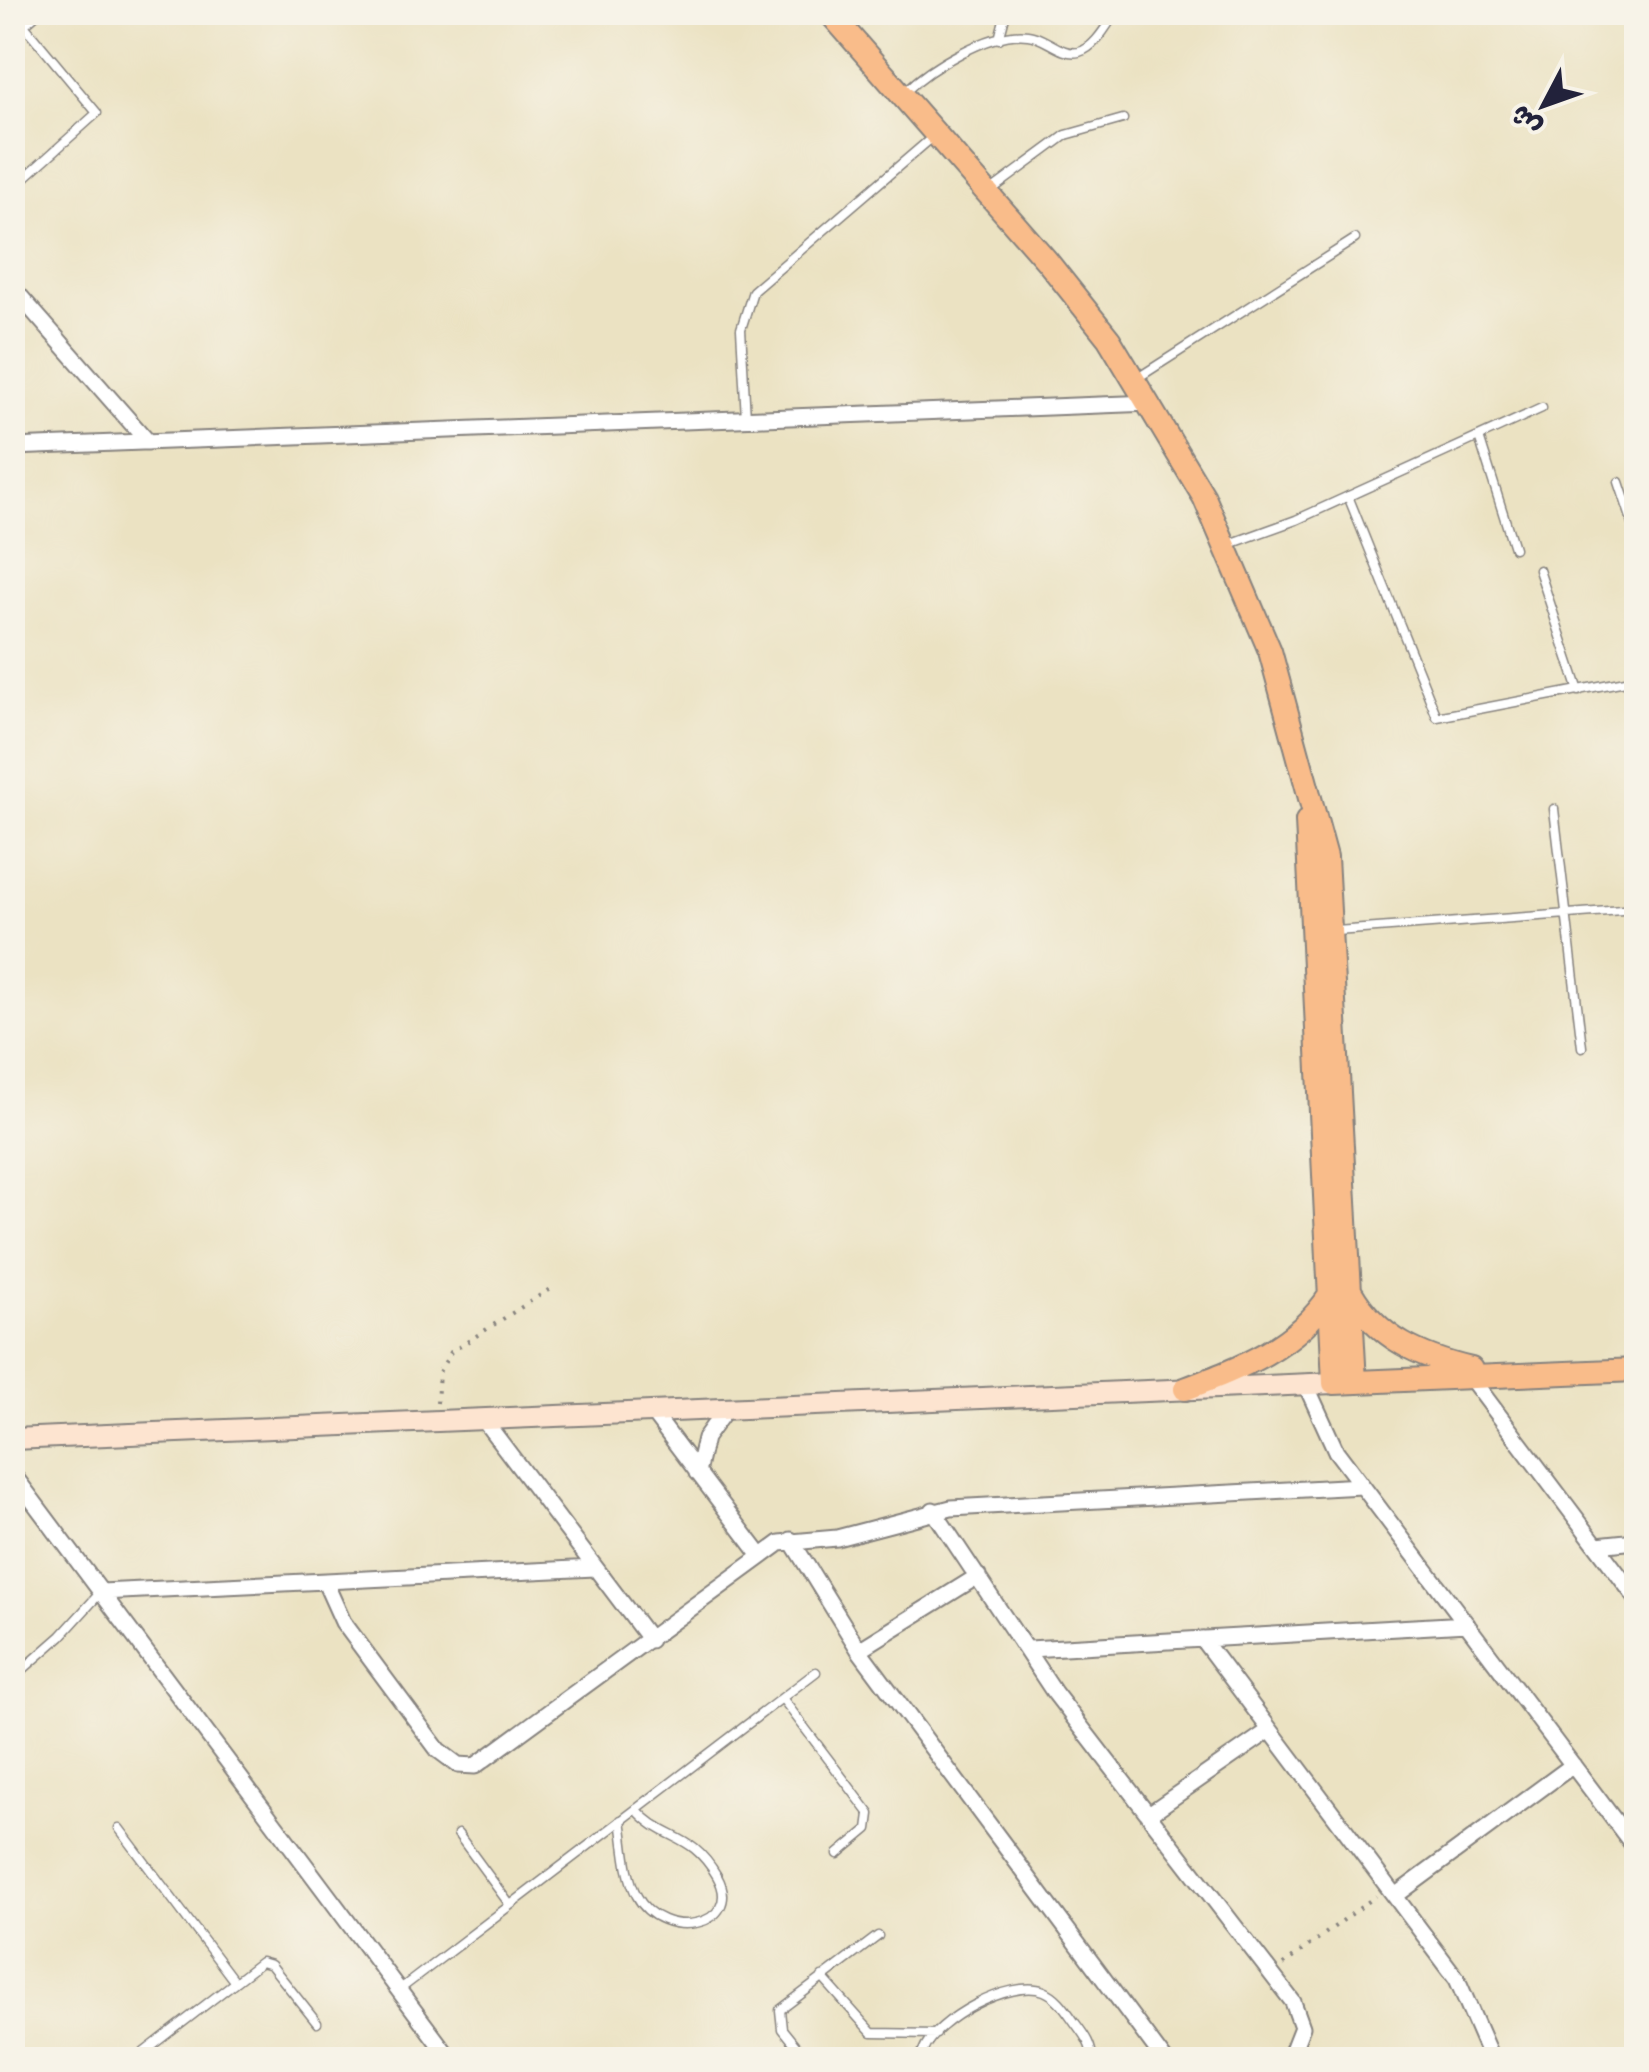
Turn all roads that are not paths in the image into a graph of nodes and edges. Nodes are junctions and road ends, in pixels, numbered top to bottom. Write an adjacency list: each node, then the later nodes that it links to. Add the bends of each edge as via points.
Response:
1 (13, 12): 6 (lane)
2 (39, 12): 6 (lane)
3 (829, 12): 8 (main road)
4 (1006, 12): 7 (lane)
5 (1116, 12): 7 (lane, via 1078,52 1030,35)
6 (24, 25): 11 (lane, via 97,113)
7 (999, 39): 8 (lane, via 952,58)
8 (901, 96): 10 (main road)
9 (1124, 119): 12 (lane, via 1066,135)
10 (935, 135): 12 (main road); 18 (lane, via 753,291 741,329)
11 (12, 188)
12 (987, 194): 15 (main road, via 1079,299)
13 (1355, 239): 15 (lane)
14 (12, 287): 20 (street)
15 (1136, 379): 16 (main road)
16 (1152, 403): 18 (street); 25 (main road)
17 (1542, 408): 19 (lane)
18 (746, 418): 20 (street)
19 (1478, 437): 23 (lane); 26 (lane)
20 (148, 442): 21 (street)
21 (12, 447)
22 (1619, 482): 24 (lane)
23 (1348, 496): 25 (lane); 29 (lane, via 1434,714 1441,718)
24 (1636, 533)
25 (1227, 545): 30 (main road, via 1270,651)
26 (1514, 548)
27 (1538, 570): 29 (lane)
28 (1636, 679): 29 (lane)
29 (1579, 690)
30 (1307, 783): 34 (main road, via 1326,856); 36 (main road)
31 (1554, 810): 33 (lane)
32 (1636, 909): 33 (lane)
33 (1566, 911): 34 (lane); 35 (lane)
34 (1331, 932): 36 (main road)
35 (1582, 1047)
36 (1339, 1292): 38 (main road, via 1406,1348); 40 (main road); 42 (main road, via 1281,1344)
37 (1636, 1370): 38 (main road)
38 (1499, 1376): 39 (main road)
39 (1470, 1377): 40 (main road); 53 (street)
40 (1345, 1383): 41 (main road)
41 (1306, 1385): 42 (main road); 49 (street, via 1323,1431)
42 (1184, 1389): 43 (main road)
43 (726, 1408): 44 (main road); 48 (street, via 705,1438)
44 (652, 1412): 45 (main road); 48 (street)
45 (482, 1419): 46 (main road); 55 (street)
46 (12, 1439)
47 (12, 1473): 58 (street)
48 (697, 1473): 54 (street)
49 (1362, 1486): 50 (street); 60 (street)
50 (933, 1510): 51 (street, via 837,1538); 56 (street)
51 (791, 1540): 54 (street); 64 (street)
52 (1636, 1541): 53 (street)
53 (1597, 1546): 59 (street)
54 (761, 1556): 62 (street)
55 (595, 1568): 57 (street); 62 (street)
56 (978, 1576): 63 (street); 64 (street)
57 (325, 1582): 58 (street); 62 (street, via 344,1622 438,1750 458,1765 490,1759)
58 (101, 1592): 66 (lane); 82 (street)
59 (1636, 1598)
60 (1467, 1624): 61 (street); 69 (street)
61 (1202, 1639): 63 (street); 68 (street)
62 (650, 1640)
63 (1029, 1649): 71 (street, via 1054,1692)
64 (859, 1650): 90 (street)
65 (816, 1672): 67 (lane)
66 (12, 1679)
67 (782, 1698): 70 (lane); 76 (lane, via 872,1818)
68 (1270, 1730): 71 (street); 77 (street)
69 (1574, 1765): 75 (street); 77 (street)
70 (636, 1809): 72 (lane); 72 (lane, via 654,1826 696,1846 721,1887 712,1916 699,1924 675,1924 648,1911 632,1884)
71 (1149, 1814): 91 (street, via 1299,2014 1300,2040)
72 (622, 1820): 78 (lane)
73 (119, 1828): 81 (lane)
74 (458, 1834): 78 (lane)
75 (1636, 1848)
76 (838, 1854)
77 (1392, 1891): 92 (street, via 1466,1993)
78 (510, 1905): 82 (lane)
79 (878, 1936): 80 (lane)
80 (822, 1977): 84 (lane, via 872,2033); 87 (lane, via 778,2017)
81 (234, 1981): 83 (lane, via 257,1963 268,1963); 85 (lane)
82 (399, 1990): 86 (street)
83 (317, 2023)
84 (936, 2034): 88 (lane, via 925,2045); 89 (lane, via 994,1995 1036,1989 1056,1998 1088,2040)
85 (134, 2060)
86 (451, 2060)
87 (807, 2060)
88 (926, 2060)
89 (1092, 2060)
90 (1164, 2060)
91 (1289, 2060)
92 (1492, 2060)

